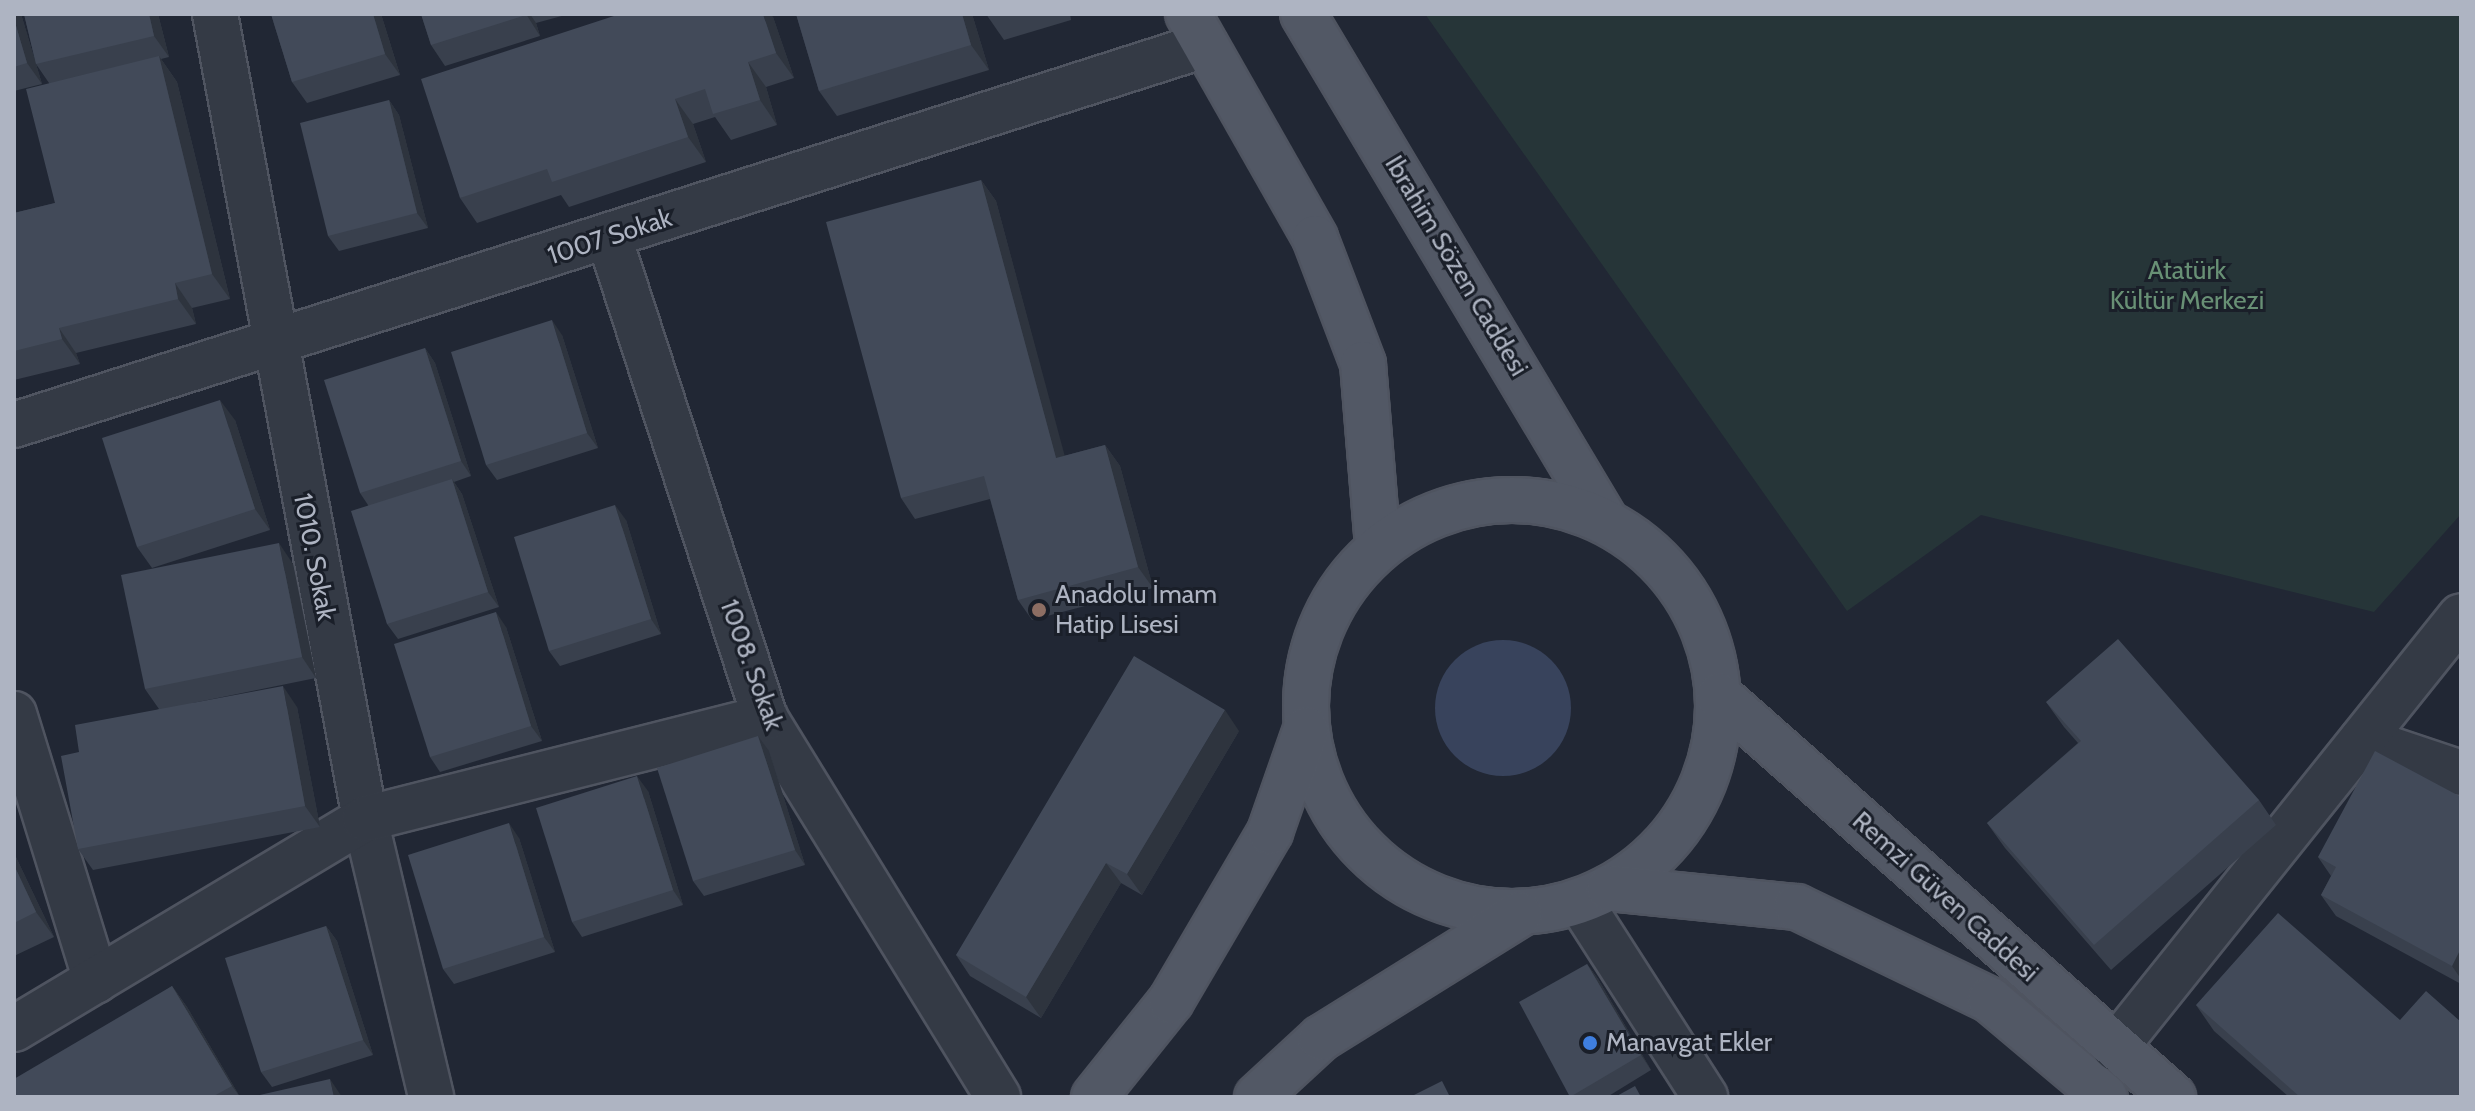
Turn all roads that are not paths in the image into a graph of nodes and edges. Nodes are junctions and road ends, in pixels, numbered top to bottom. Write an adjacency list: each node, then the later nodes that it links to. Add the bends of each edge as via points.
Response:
1 (215, 14): 5 (street, 1010. Sokak)
2 (1303, 14): 7 (main road, Ibrahim Sözen Caddesi)
3 (1197, 30): 4 (street, 1007 Sokak); 8 (main road, via 1315,238 1363,364)
4 (609, 237): 5 (street, 1007 Sokak); 11 (street, 1008. Sokak)
5 (273, 346): 6 (street, 1007 Sokak); 16 (street, 1010. Sokak)
6 (14, 425)
7 (1605, 520): 8 (main road, via 1560,503 1464,503); 10 (main road, via 1650,551 1686,593 1710,642)
8 (1378, 547): 13 (main road, via 1334,598 1309,661)
9 (2461, 616): 14 (street)
10 (1719, 696): 17 (main road, via 1714,749 1697,799 1667,844); 21 (main road, Remzi Güven Caddesi)
11 (765, 718): 16 (street); 23 (street, 1008. Sokak)
12 (15, 720): 19 (street)
13 (1306, 729): 18 (main road, via 1322,789 1355,841 1402,882 1458,907); 24 (main road, via 1270,832 1171,1001)
14 (2362, 740): 15 (street); 21 (street)
15 (2461, 773)
16 (365, 819): 19 (street); 22 (street, 1010. Sokak)
17 (1594, 895): 18 (main road); 26 (street); 27 (main road, Remzi Güven Caddesi, via 1797,907 1990,1000)
18 (1520, 914): 25 (main road, via 1321,1038)
19 (96, 981): 20 (street)
20 (14, 1029)
21 (2115, 1048): 28 (main road, Remzi Güven Caddesi)
22 (431, 1097)
23 (998, 1097)
24 (1094, 1097)
25 (1257, 1097)
26 (1705, 1097)
27 (2105, 1097)
28 (2173, 1097)

